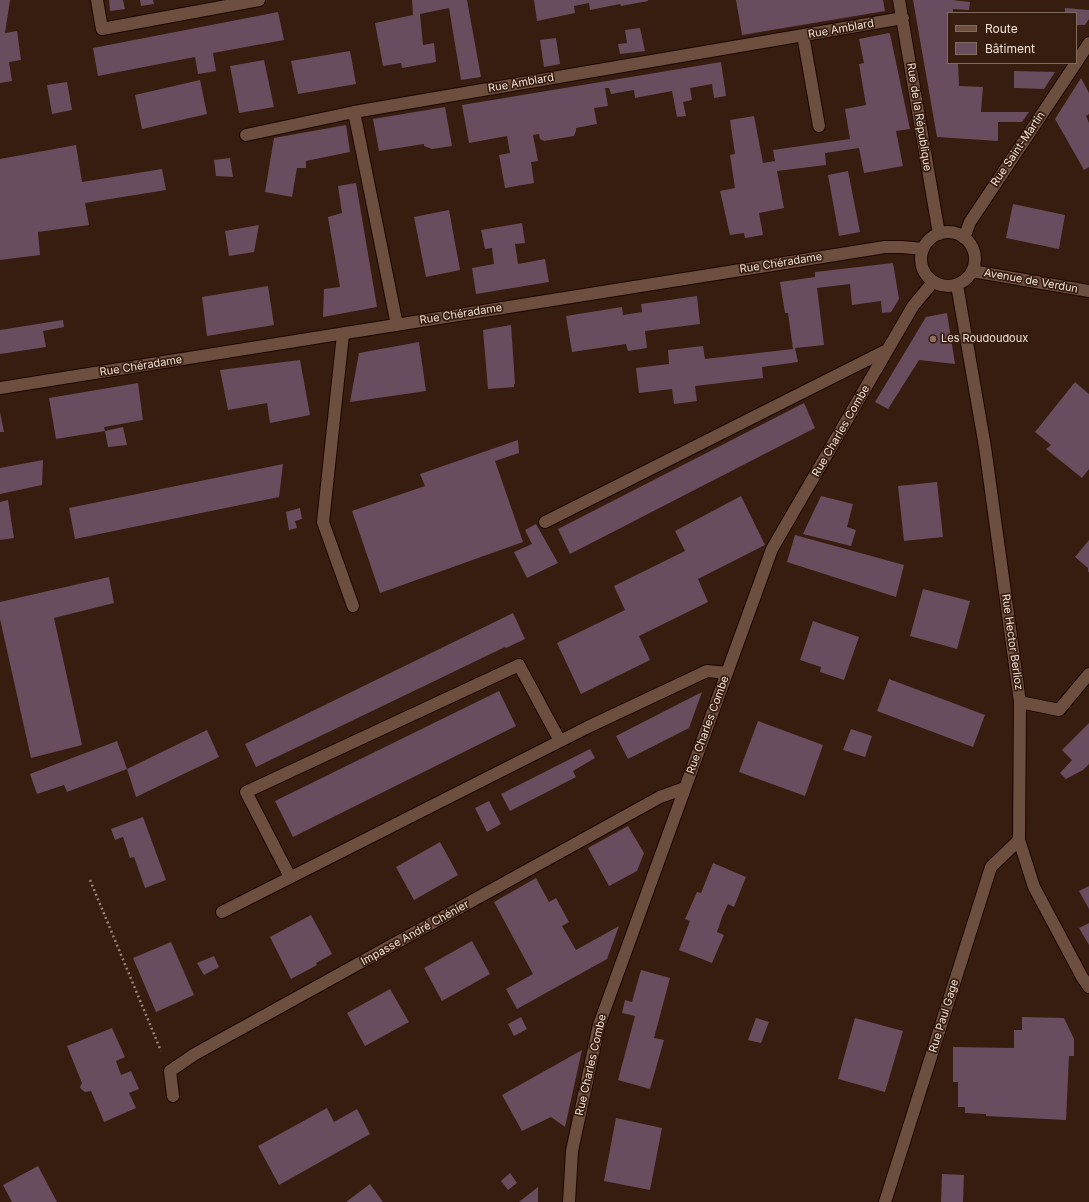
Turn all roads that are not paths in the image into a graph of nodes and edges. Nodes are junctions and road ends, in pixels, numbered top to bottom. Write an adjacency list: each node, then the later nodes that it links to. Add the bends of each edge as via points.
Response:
1 (97, 0): 2 (street, via 102,29)
2 (258, 0)
3 (899, 0): 4 (street, Rue de la République)
4 (903, 18): 5 (street, Rue Amblard); 12 (street, Rue de la République)
5 (803, 35): 9 (street, Rue Amblard); 10 (street)
6 (1089, 43): 7 (street, Rue Saint-Martin)
7 (1077, 61)
8 (1075, 64): 13 (street, Rue Saint-Martin, via 970,222)
9 (354, 112): 11 (street, Rue Amblard); 19 (street)
10 (819, 126)
11 (246, 135)
12 (939, 234): 13 (street, via 948,232); 14 (street, via 932,237)
13 (964, 238): 15 (street, via 974,253)
14 (923, 249): 16 (street, via 920,261 924,273); 19 (street, Rue Chéradame, via 885,246)
15 (972, 271): 17 (street); 18 (street, Avenue de Verdun)
16 (933, 282): 17 (street, via 944,286); 21 (street, Rue Charles Combe, via 913,306)
17 (957, 285): 27 (street, Rue Hector Berlioz, via 985,447)
18 (1089, 291)
19 (397, 325): 20 (street, Rue Chéradame)
20 (343, 334): 22 (street, Rue Chéradame); 24 (street, via 323,522)
21 (888, 350): 23 (street); 25 (street, Rue Charles Combe, via 772,549)
22 (0, 388)
23 (545, 522)
24 (353, 606)
25 (727, 673): 28 (street, via 707,671); 29 (street, Rue Charles Combe)
26 (1089, 674): 27 (street, via 1059,710)
27 (1020, 702): 30 (street, Rue Hector Berlioz)
28 (560, 741): 31 (street); 31 (street, via 519,665 246,792)
29 (685, 788): 34 (street, Impasse André Chénier, via 653,801 195,1054 170,1071); 35 (street, Rue Charles Combe, via 599,1025 572,1151)
30 (1019, 840): 33 (street, Rue Hector Berlioz, via 1034,887); 36 (street, Rue Paul Gage, via 991,867)
31 (290, 877): 32 (street)
32 (222, 912)
33 (1089, 987)
34 (173, 1096)
35 (569, 1202)
36 (885, 1202)

